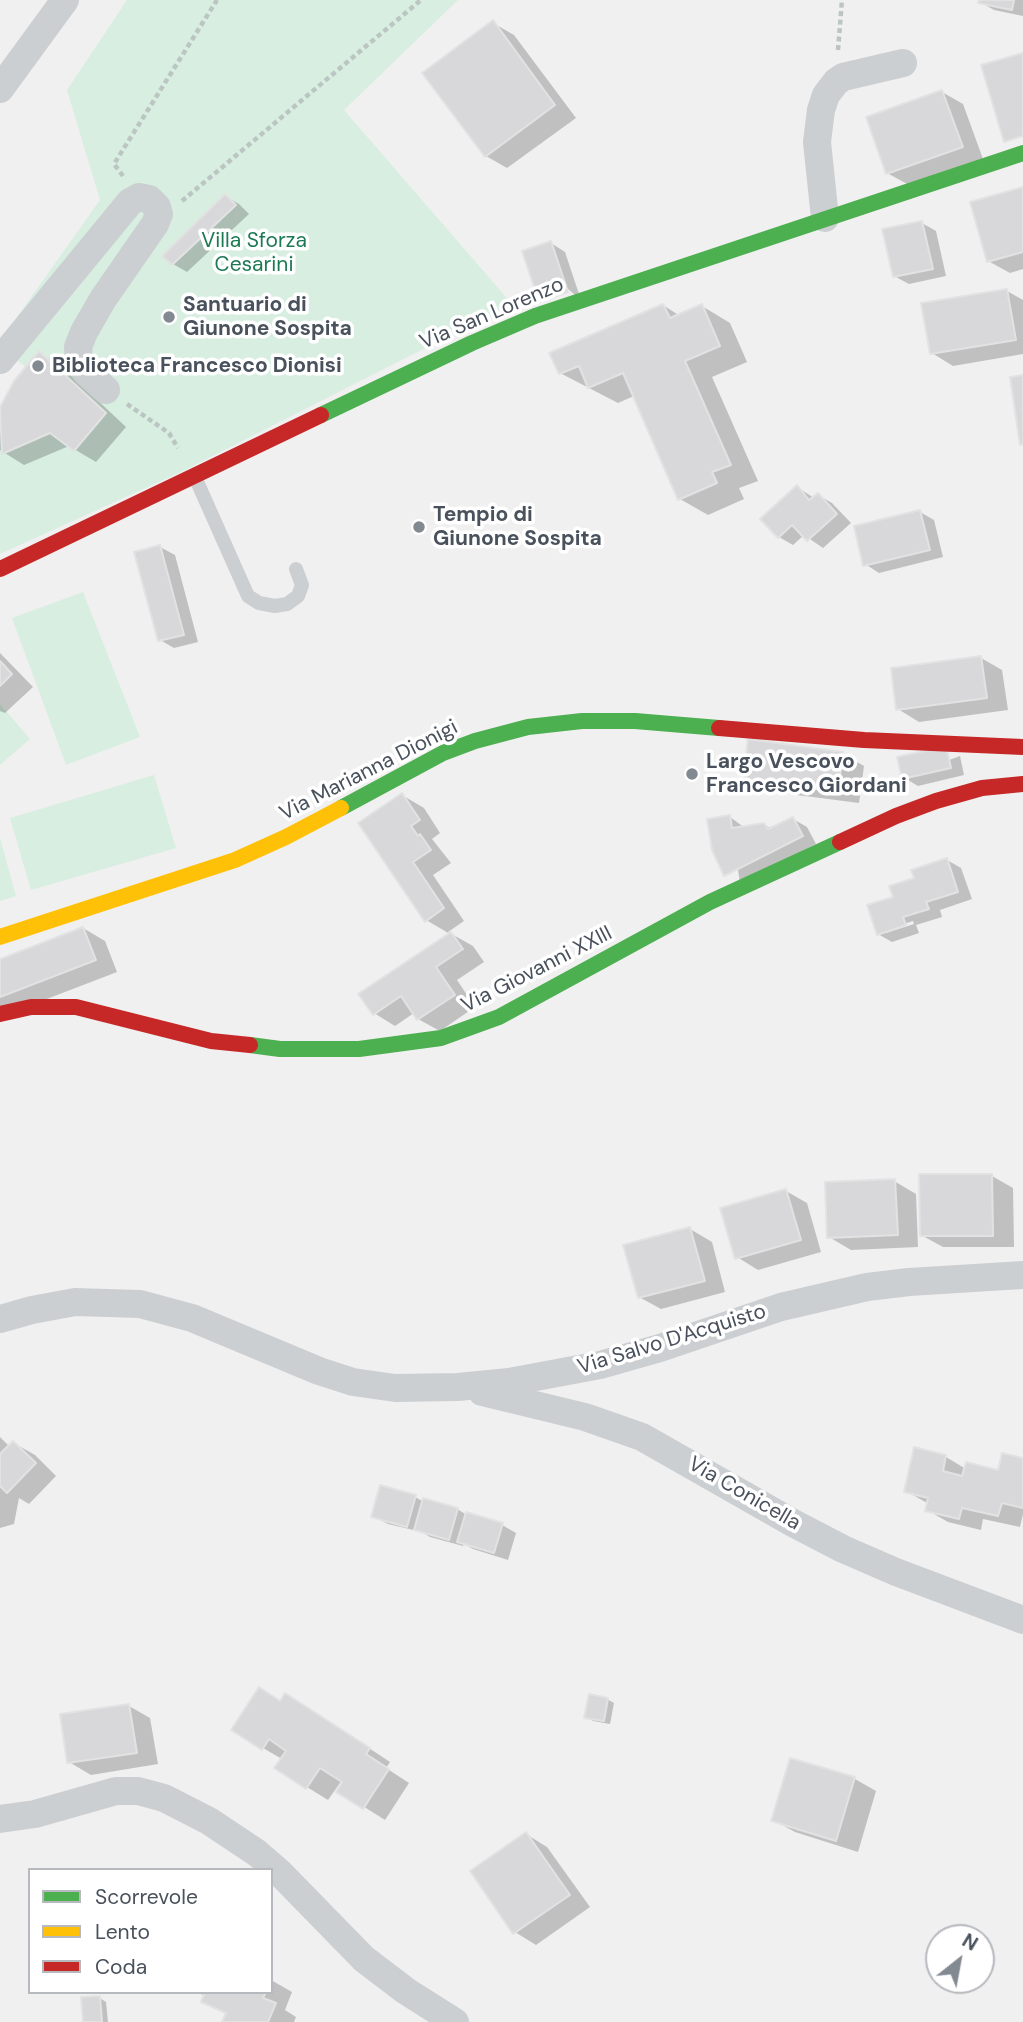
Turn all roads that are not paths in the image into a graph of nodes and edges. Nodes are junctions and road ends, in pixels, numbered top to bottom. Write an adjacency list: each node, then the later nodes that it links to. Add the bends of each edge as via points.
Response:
1 (65, 0): 3 (street)
2 (903, 63): 5 (street, via 836,82 822,104 817,160)
3 (0, 89)
4 (1023, 153): 5 (street, Via San Lorenzo)
5 (825, 218): 8 (street, Via San Lorenzo, via 535,316)
6 (0, 360): 7 (street, via 130,202 139,197 149,199 159,214 155,224 103,299 78,347 86,372)
7 (106, 390)
8 (194, 476): 9 (street, Via San Lorenzo); 10 (lane, via 248,596 259,603 287,604 298,596 302,585)
9 (0, 569)
10 (296, 569)
11 (1023, 747): 13 (street, Via Marianna Dionigi, via 864,740 645,722 582,721 528,727 443,753 235,860)
12 (1023, 784): 14 (street, Via Giovanni XXIII, via 982,788 896,816 710,902 499,1017 428,1041 359,1049 280,1049 211,1041 76,1007 31,1007)
13 (0, 937)
14 (0, 1014)
15 (1023, 1275): 17 (street, Via Salvo D'Acquisto, via 867,1287 781,1307 600,1365)
16 (0, 1319): 17 (street, Via Salvo D'Acquisto, via 75,1302 140,1304 192,1318 353,1382 395,1388)
17 (458, 1387): 18 (street, Via Conicella, via 585,1417 631,1433 843,1549)
18 (1023, 1620)
19 (0, 1819): 20 (street, via 116,1791 164,1798 220,1827 257,1853 363,1959)
20 (455, 2022)

